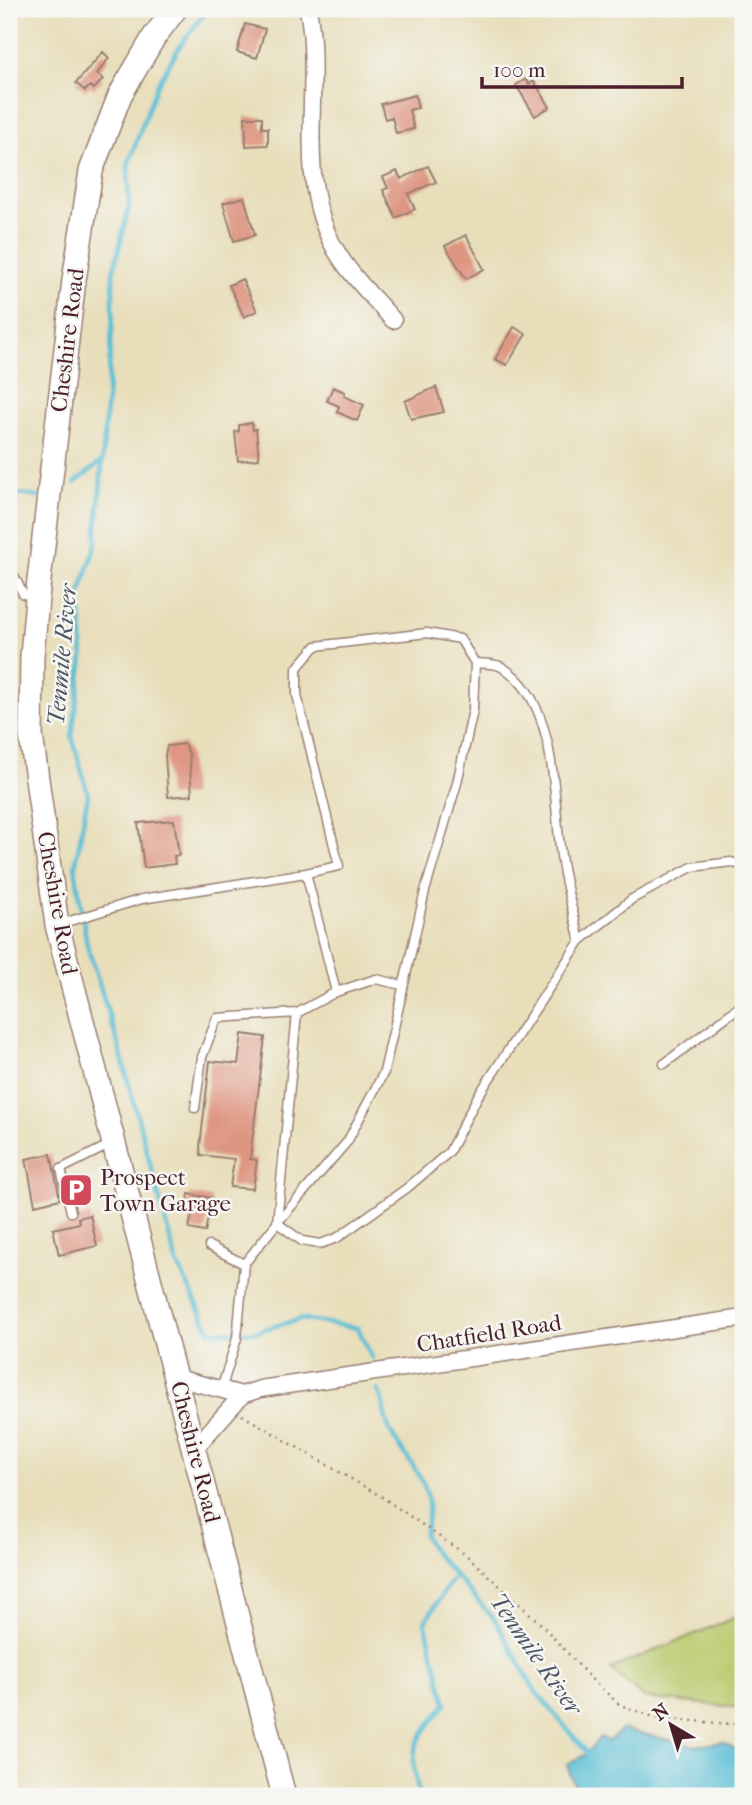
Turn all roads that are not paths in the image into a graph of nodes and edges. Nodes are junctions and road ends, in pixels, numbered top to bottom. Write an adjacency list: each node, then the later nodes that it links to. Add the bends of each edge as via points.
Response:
1 (176, 9): 5 (main road, Cheshire Road, via 120,95 92,171)
2 (308, 9): 3 (street, via 313,180 320,215 335,248)
3 (393, 320)
4 (9, 566): 5 (lane, via 23,594)
5 (37, 598): 9 (main road, Cheshire Road, via 31,735)
6 (475, 663): 8 (lane, via 460,639 428,633 316,646 297,668 297,695 339,866); 10 (lane, via 500,666 521,683 540,716 550,758 562,863); 11 (lane, via 473,709 460,770)
7 (743, 866): 10 (lane, via 731,862 692,867 632,899)
8 (306, 873): 9 (lane, via 142,899); 12 (lane)
9 (65, 922): 17 (main road, Cheshire Road)
10 (580, 941): 19 (lane, via 478,1096 449,1152 337,1238 320,1244 302,1241)
11 (402, 985): 12 (lane, via 376,979); 19 (lane, via 384,1072 347,1142)
12 (336, 992): 14 (lane)
13 (743, 1004): 15 (lane)
14 (297, 1013): 16 (lane, via 217,1018 202,1057); 19 (lane)
15 (664, 1065)
16 (195, 1108)
17 (113, 1143): 18 (lane, via 61,1169); 23 (main road, Cheshire Road)
18 (71, 1212)
19 (277, 1223): 21 (lane)
20 (209, 1246): 21 (lane)
21 (244, 1264): 24 (lane, via 237,1338)
22 (743, 1318): 25 (street, Chatfield Road)
23 (177, 1378): 24 (street, Chatfield Road); 26 (main road, Cheshire Road)
24 (221, 1390): 25 (street, Chatfield Road)
25 (242, 1395): 26 (street)
26 (195, 1448): 27 (main road, Cheshire Road)
27 (284, 1796)

